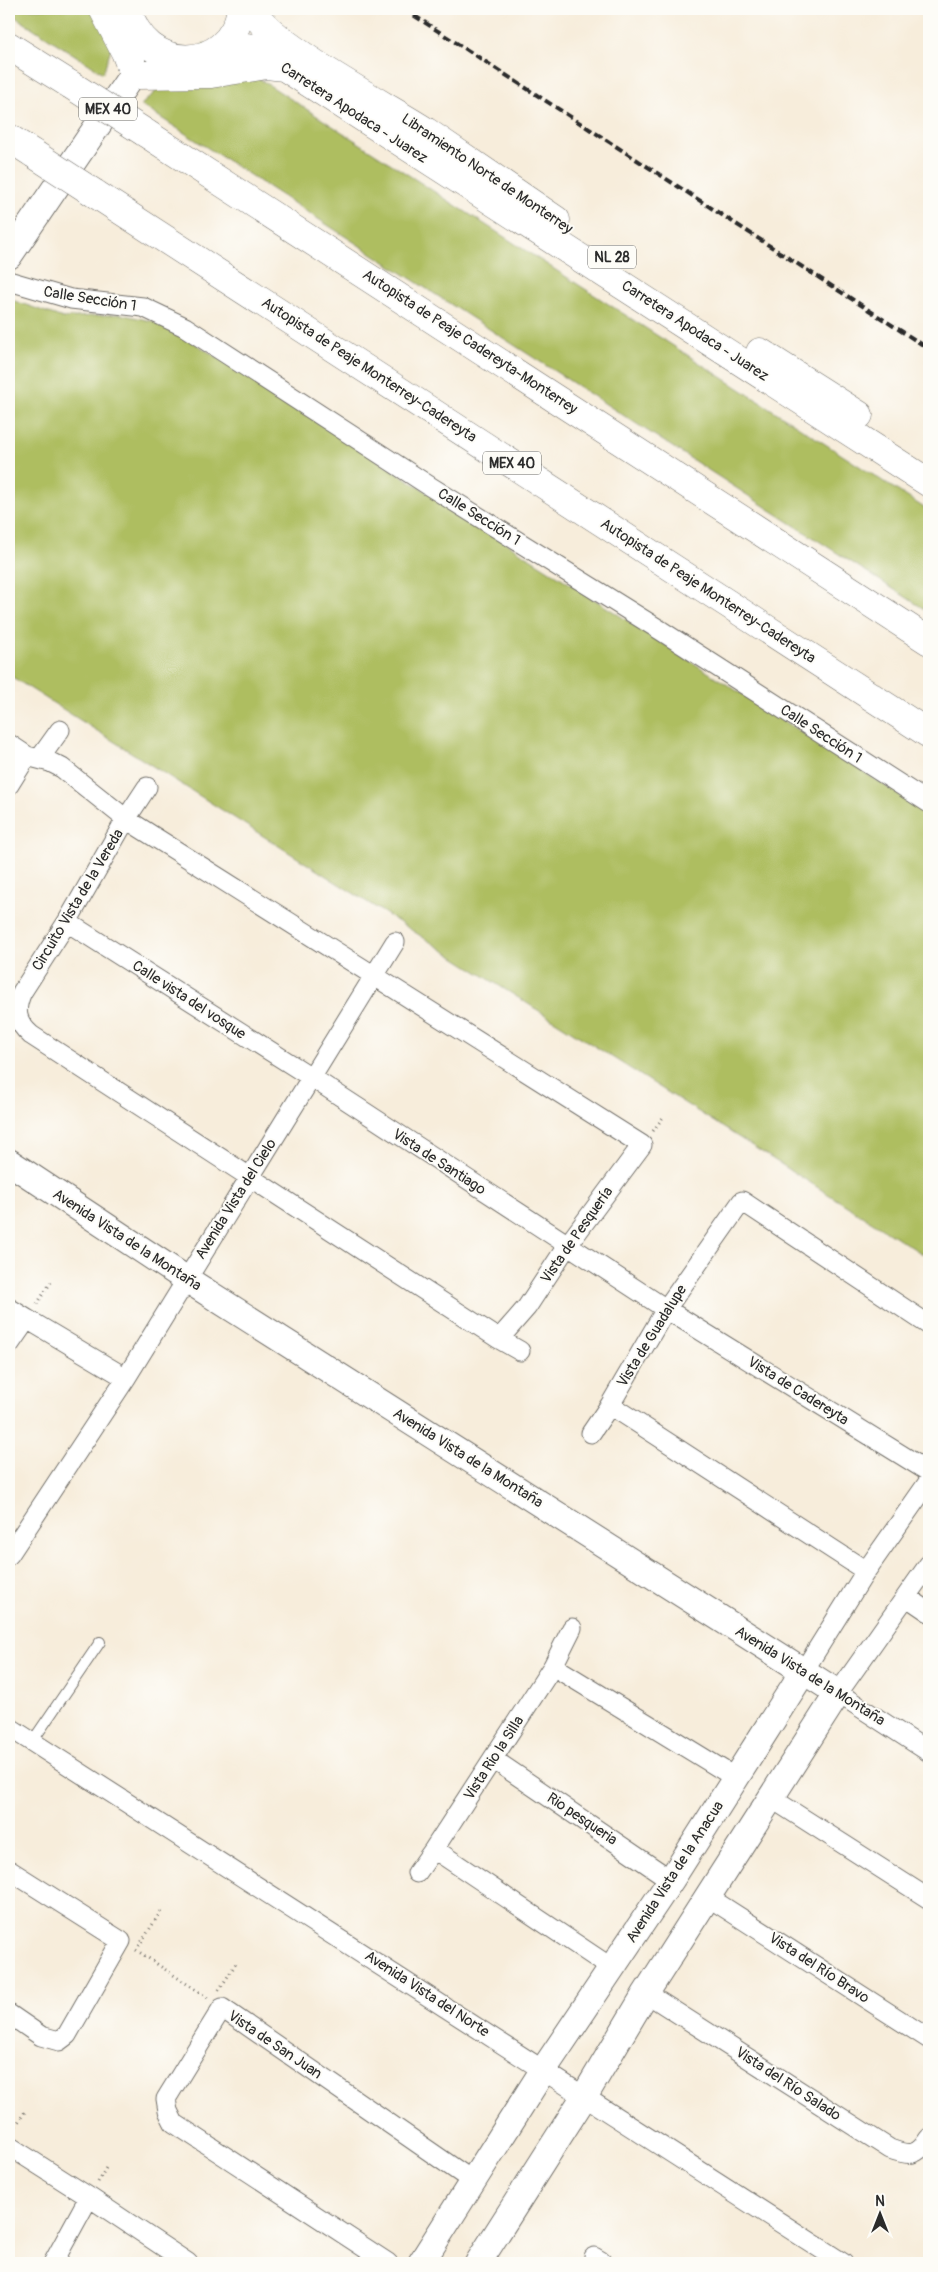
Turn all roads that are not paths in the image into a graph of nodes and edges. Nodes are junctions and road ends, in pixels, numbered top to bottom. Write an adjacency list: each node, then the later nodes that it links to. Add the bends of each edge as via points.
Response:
1 (103, 9): 9 (main road)
2 (128, 9): 7 (main road, via 135,30 150,47 170,57); 9 (street)
3 (241, 9): 7 (main road, via 230,36 218,48)
4 (252, 9): 8 (main road)
5 (266, 9): 8 (main road)
6 (9, 46): 15 (main road, Autopista de Peaje Cadereyta-Monterrey / MEX 40, bridge)
7 (198, 57): 8 (main road, Carretera Apodaca - Juarez, via 247,45); 9 (street)
8 (291, 59): 9 (main road, via 211,74); 13 (main road, Libramiento Norte de Monterrey / NL 28, via 426,132 568,229); 14 (main road, Carretera Apodaca - Juarez)
9 (133, 74): 11 (street)
10 (9, 138): 17 (main road, Autopista de Peaje Monterrey-Cadereyta / MEX 40, bridge)
11 (9, 256)
12 (9, 280): 22 (street, Calle Sección 1, via 70,299 143,307 185,328)
13 (929, 460)
14 (929, 483)
15 (929, 641)
16 (60, 730): 19 (street)
17 (929, 734)
18 (9, 744): 19 (street)
19 (34, 757): 20 (street); 23 (street, via 78,778)
20 (9, 785)
21 (147, 787): 23 (street)
22 (929, 803)
23 (126, 819): 24 (street, Circuito Vista de la Vereda); 26 (street, Circuito Vista de la Vereda)
24 (67, 922): 27 (street, Calle vista del vosque); 29 (street, Circuito Vista de la Vereda, via 22,992 17,1004 21,1026)
25 (395, 942): 26 (street, Avenida Vista del Cielo)
26 (374, 976): 27 (street, Avenida Vista del Cielo); 30 (street, Vista de Pesquería, via 642,1145)
27 (311, 1077): 29 (street, Avenida Vista del Cielo); 30 (street, Vista de Santiago)
28 (9, 1162): 31 (street, Avenida Vista de la Montaña)
29 (250, 1176): 31 (street, Avenida Vista del Cielo); 36 (street)
30 (567, 1246): 33 (street, Vista de Santiago); 36 (street, Vista de Pesquería, via 527,1307)
31 (186, 1279): 39 (street, Avenida Vista del Cielo); 52 (street, Avenida Vista de la Montaña)
32 (9, 1308): 34 (street)
33 (666, 1309): 35 (street, Vista de Guadalupe, via 742,1201); 40 (street, Vista de Guadalupe); 42 (street, Vista de Cadereyta)
34 (27, 1319): 37 (street); 39 (street)
35 (929, 1325)
36 (499, 1339): 38 (street)
37 (9, 1344)
38 (520, 1351)
39 (126, 1378): 44 (street, Avenida Vista del Cielo)
40 (610, 1405): 41 (street, Vista de Guadalupe); 46 (street)
41 (592, 1433)
42 (929, 1472)
43 (929, 1481): 46 (street, Avenida Vista de la Anacua)
44 (9, 1555)
45 (929, 1564): 47 (street)
46 (866, 1571): 52 (street, Avenida Vista de la Anacua)
47 (907, 1597): 48 (street); 53 (street)
48 (929, 1612)
49 (572, 1628): 51 (street, Vista Rio la Silla)
50 (100, 1642): 55 (lane)
51 (553, 1666): 57 (street, Vista Rio la Silla); 58 (street)
52 (803, 1672): 53 (street, Avenida Vista de la Montaña); 58 (street, Avenida Vista de la Anacua)
53 (838, 1693): 56 (street, Avenida Vista de la Montaña); 59 (street)
54 (9, 1727): 55 (street, Avenida Vista del Norte)
55 (32, 1742): 70 (street, Avenida Vista del Norte)
56 (929, 1752)
57 (493, 1760): 60 (street, Vista Rio la Silla); 63 (street, Rio pesqueria)
58 (736, 1778): 63 (street, Avenida Vista de la Anacua)
59 (771, 1798): 64 (street); 65 (street)
60 (434, 1849): 62 (street, Vista Rio la Silla); 66 (street)
61 (9, 1870): 68 (street, via 129,1946 67,2036 59,2041 41,2036)
62 (417, 1874)
63 (671, 1880): 66 (street, Avenida Vista de la Anacua)
64 (708, 1897): 67 (street); 69 (street, Vista del Río Bravo)
65 (929, 1899)
66 (613, 1969): 70 (street, Avenida Vista de la Anacua)
67 (646, 1993): 71 (street); 72 (street, Vista del Río Salado, via 890,2148 904,2154 914,2153 922,2150)
68 (9, 2014)
69 (929, 2039)
70 (544, 2069): 71 (street, Avenida Vista del Norte); 74 (street, Avenida Vista de la Anacua)
71 (584, 2098): 80 (street); 81 (street, Avenida Vista del Norte)
72 (929, 2138)
73 (9, 2146): 75 (street)
74 (474, 2182): 78 (street, Vista de San Juan, via 217,2005 166,2099 174,2123); 79 (street, Avenida Vista de la Anacua)
75 (89, 2198): 76 (street); 77 (street)
76 (53, 2263)
77 (188, 2263)
78 (388, 2263)
79 (421, 2263)
80 (478, 2263)
81 (843, 2263)

